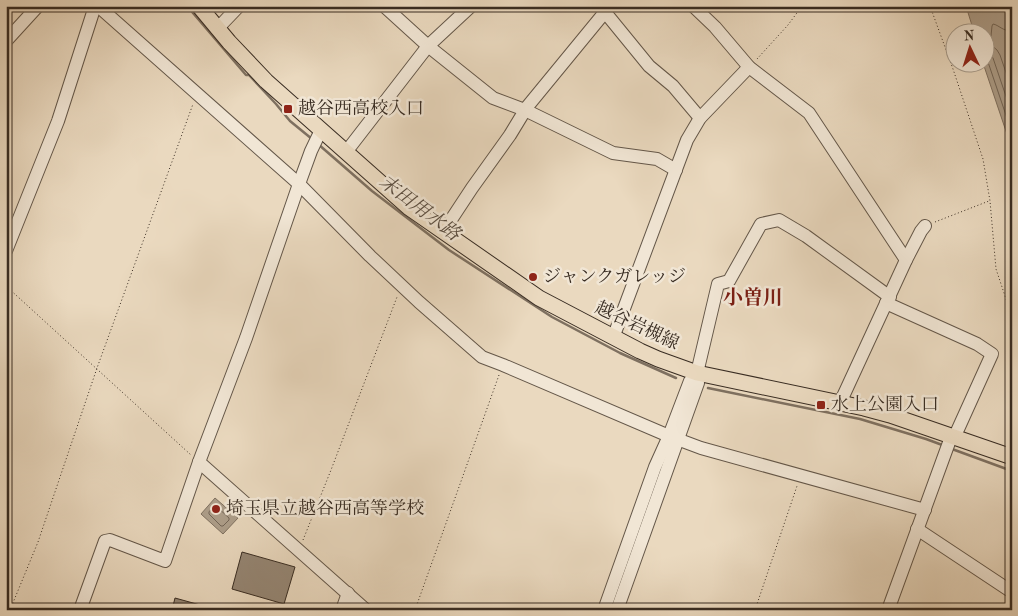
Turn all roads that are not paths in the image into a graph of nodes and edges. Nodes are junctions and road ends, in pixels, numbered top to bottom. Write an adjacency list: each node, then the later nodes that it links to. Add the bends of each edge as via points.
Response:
1 (38, 6): 10 (street)
2 (97, 6): 18 (street); 21 (street, via 58,121)
3 (199, 6): 9 (main road, 越谷岩槻線)
4 (239, 6): 9 (street)
5 (384, 6): 11 (street)
6 (471, 6): 11 (street)
7 (693, 6): 12 (street)
8 (603, 9): 13 (street); 14 (street, via 649,66)
9 (217, 29): 15 (main road, 越谷岩槻線)
10 (6, 41)
11 (428, 46): 13 (street, via 493,98); 16 (street)
12 (749, 67): 14 (street); 22 (street, via 809,113)
13 (525, 110): 17 (street, via 613,153 657,159); 20 (street)
14 (700, 118): 17 (street, via 687,140)
15 (317, 138): 16 (main road, 越谷岩槻線); 18 (street)
16 (346, 152): 20 (main road, 越谷岩槻線, via 408,208)
17 (676, 170): 24 (street)
18 (299, 184): 27 (street, via 418,302 482,357); 30 (street)
19 (925, 226): 22 (street)
20 (443, 232): 24 (main road, 越谷岩槻線, via 539,298)
21 (6, 250)
22 (906, 260): 23 (street)
23 (888, 300): 25 (street, via 806,236 779,220 761,224 729,282 718,284); 26 (street); 28 (street, via 992,354)
24 (614, 338): 25 (main road, 越谷岩槻線, via 658,359)
25 (697, 372): 26 (main road, 越谷岩槻線); 27 (street, via 690,381)
26 (840, 402): 28 (main road, 越谷岩槻線, via 890,415)
27 (674, 438): 31 (street); 38 (street, via 655,467); 39 (street)
28 (950, 443): 29 (main road, 越谷岩槻線); 31 (street)
29 (1012, 457)
30 (199, 462): 34 (street); 35 (street, via 165,561 110,540 105,541)
31 (925, 510): 32 (street)
32 (917, 530): 33 (street); 40 (street)
33 (1012, 592)
34 (348, 593): 36 (street); 37 (street)
35 (80, 610)
36 (342, 610)
37 (366, 610)
38 (604, 610)
39 (617, 610)
40 (888, 610)

